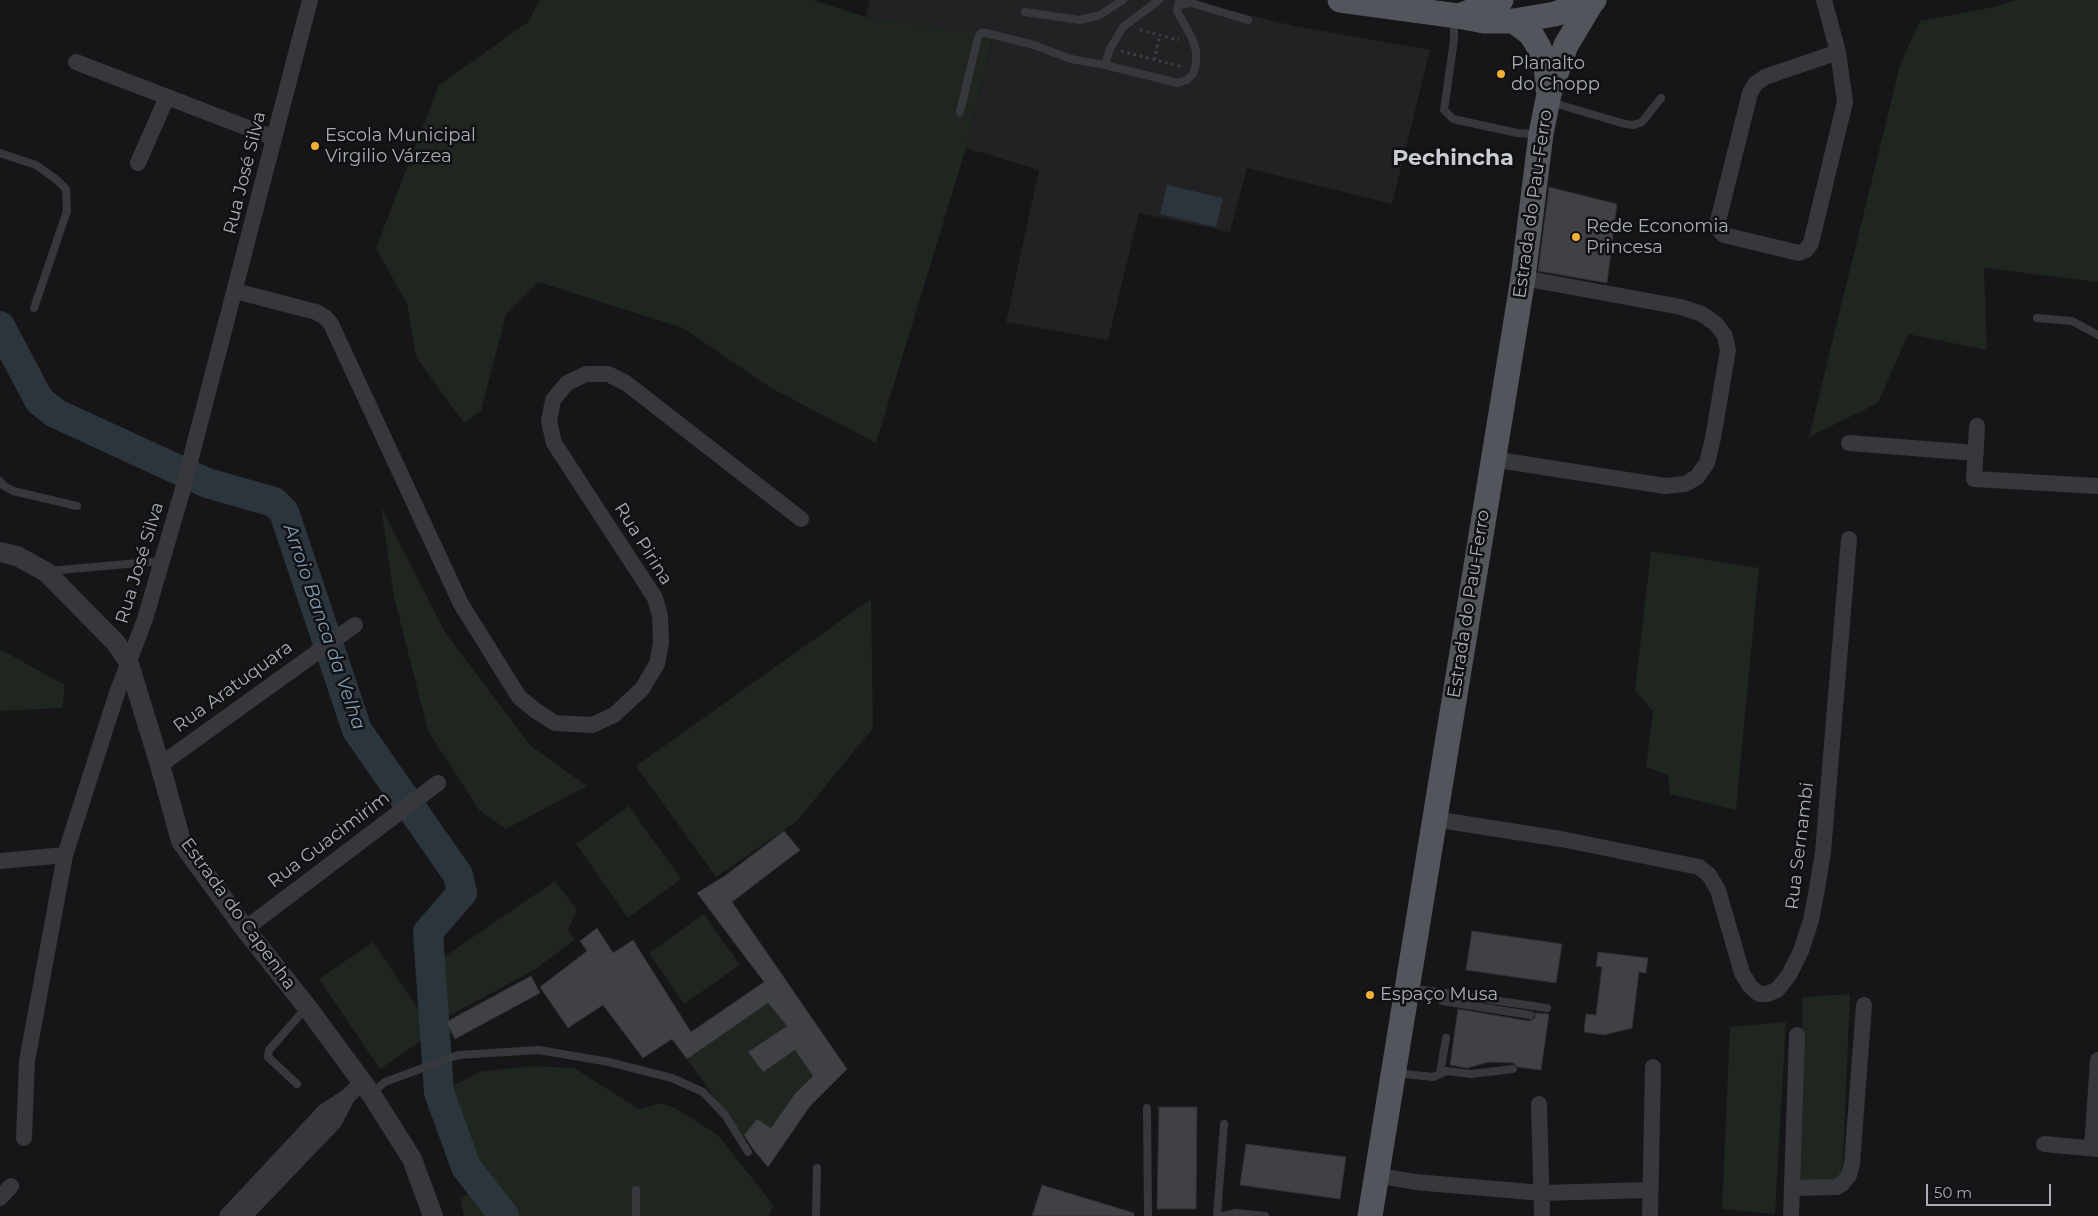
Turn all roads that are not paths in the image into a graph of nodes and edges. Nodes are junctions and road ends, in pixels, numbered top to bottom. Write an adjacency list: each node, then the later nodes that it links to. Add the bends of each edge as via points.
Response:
1 (310, 0): 21 (street, Rua José Silva)
2 (1123, 0): 9 (lane, via 1100,15 1080,20)
3 (1158, 0): 15 (lane, via 1123,27)
4 (1340, 0): 10 (main road)
5 (1501, 0): 10 (main road)
6 (1593, 0): 12 (main road, via 1555,14); 17 (main road, Estrada do Pau-Ferro, via 1566,45)
7 (1824, 0): 13 (street)
8 (1179, 2): 11 (lane); 15 (lane, via 1177,10 1196,51 1193,74 1187,80 1178,83)
9 (1025, 12)
10 (1456, 16): 12 (main road, via 1484,21); 20 (lane, via 1444,110 1452,119 1517,133)
11 (1248, 20)
12 (1514, 21): 17 (main road, via 1531,34 1546,62)
13 (1838, 52): 13 (street, via 1845,102 1811,243 1799,253 1720,232 1718,221 1755,84 1765,77)
14 (76, 62): 16 (street)
15 (1105, 65): 19 (lane, via 1071,59 1034,45 981,33)
16 (167, 97): 21 (street); 23 (street)
17 (1548, 98): 18 (lane, via 1634,125 1642,122); 20 (main road, Estrada do Pau-Ferro)
18 (1660, 98)
19 (960, 112)
20 (1541, 134): 24 (main road, Estrada do Pau-Ferro)
21 (274, 138): 25 (street, Rua José Silva)
22 (0, 153): 26 (lane, via 36,165 66,189 67,211)
23 (138, 163)
24 (1523, 278): 32 (main road, Estrada do Pau-Ferro); 32 (street, via 1680,307 1702,314 1716,324 1725,336 1728,350 1713,438 1707,463 1697,477 1685,484 1664,486)
25 (235, 290): 36 (street, Rua Pirina, via 316,312 331,324 461,604 519,697 555,723 592,725 614,715 642,689 657,664 662,643 655,598 554,443 549,421 553,400 567,383 586,374 608,374 626,383); 39 (street, Rua José Silva)
26 (34, 308)
27 (2037, 318): 28 (lane, via 2072,321)
28 (2098, 335)
29 (1977, 426): 31 (street)
30 (1849, 443): 31 (street)
31 (1976, 453): 34 (street, via 1974,479)
32 (1492, 459): 45 (main road, Estrada do Pau-Ferro)
33 (0, 481): 35 (lane, via 13,491)
34 (2098, 486)
35 (77, 506)
36 (801, 519)
37 (1849, 539): 45 (street, Rua Sernambi, via 1817,889 1801,951 1777,990 1759,994 1750,986 1742,973 1718,890 1699,866)
38 (0, 552): 40 (street, Estrada do Capenha, via 17,556)
39 (162, 561): 40 (lane); 42 (street, Rua José Silva, via 145,619)
40 (46, 572): 42 (street, Estrada do Capenha, via 116,642)
41 (355, 625): 43 (street, Rua Aratuquara)
42 (128, 661): 43 (street, Estrada do Capenha); 46 (street, Rua José Silva)
43 (160, 765): 48 (street, Estrada do Capenha, via 180,841)
44 (438, 783): 48 (street, Rua Guacimirim)
45 (1434, 819): 49 (main road, Estrada do Pau-Ferro)
46 (65, 854): 47 (street); 67 (street, Rua José Silva, via 27,1061)
47 (0, 861)
48 (245, 929): 52 (street, Estrada do Capenha)
49 (1408, 988): 50 (lane); 60 (main road, Estrada do Pau-Ferro)
50 (1436, 992): 53 (lane); 54 (lane, via 1442,1001)
51 (1864, 1005): 73 (street, via 1852,1164 1848,1175 1837,1187)
52 (307, 1007): 62 (lane, via 269,1050 268,1057); 63 (street, Estrada do Capenha)
53 (1547, 1008)
54 (1530, 1015)
55 (1797, 1035): 73 (street)
56 (1446, 1038): 61 (lane)
57 (2098, 1060): 69 (street)
58 (1653, 1067): 75 (street)
59 (1514, 1068): 61 (lane, via 1471,1074 1448,1071)
60 (1394, 1073): 61 (lane, via 1433,1077); 72 (main road, Estrada do Pau-Ferro)
61 (1440, 1074)
62 (297, 1084)
63 (366, 1088): 70 (lane, via 458,1055 540,1050 609,1062 672,1078 703,1092 725,1115); 77 (street, via 347,1097 335,1120); 78 (street, Estrada do Capenha, via 412,1160)
64 (1539, 1104): 76 (street)
65 (1147, 1108): 83 (lane)
66 (1224, 1124): 84 (lane)
67 (24, 1138)
68 (2044, 1144): 69 (street)
69 (2095, 1148)
70 (748, 1152)
71 (817, 1168): 82 (lane)
72 (1376, 1176): 76 (street); 86 (main road, Estrada do Pau-Ferro)
73 (1793, 1188): 89 (street)
74 (636, 1190): 81 (lane)
75 (1649, 1190): 76 (street); 88 (street)
76 (1542, 1193): 87 (street)
77 (245, 1210): 80 (street)
78 (430, 1214)
79 (1228, 1215): 85 (lane)
80 (227, 1216)
81 (636, 1216)
82 (816, 1216)
83 (1148, 1216)
84 (1217, 1216)
85 (1265, 1216)
86 (1370, 1216)
87 (1542, 1216)
88 (1650, 1216)
89 (1791, 1216)

